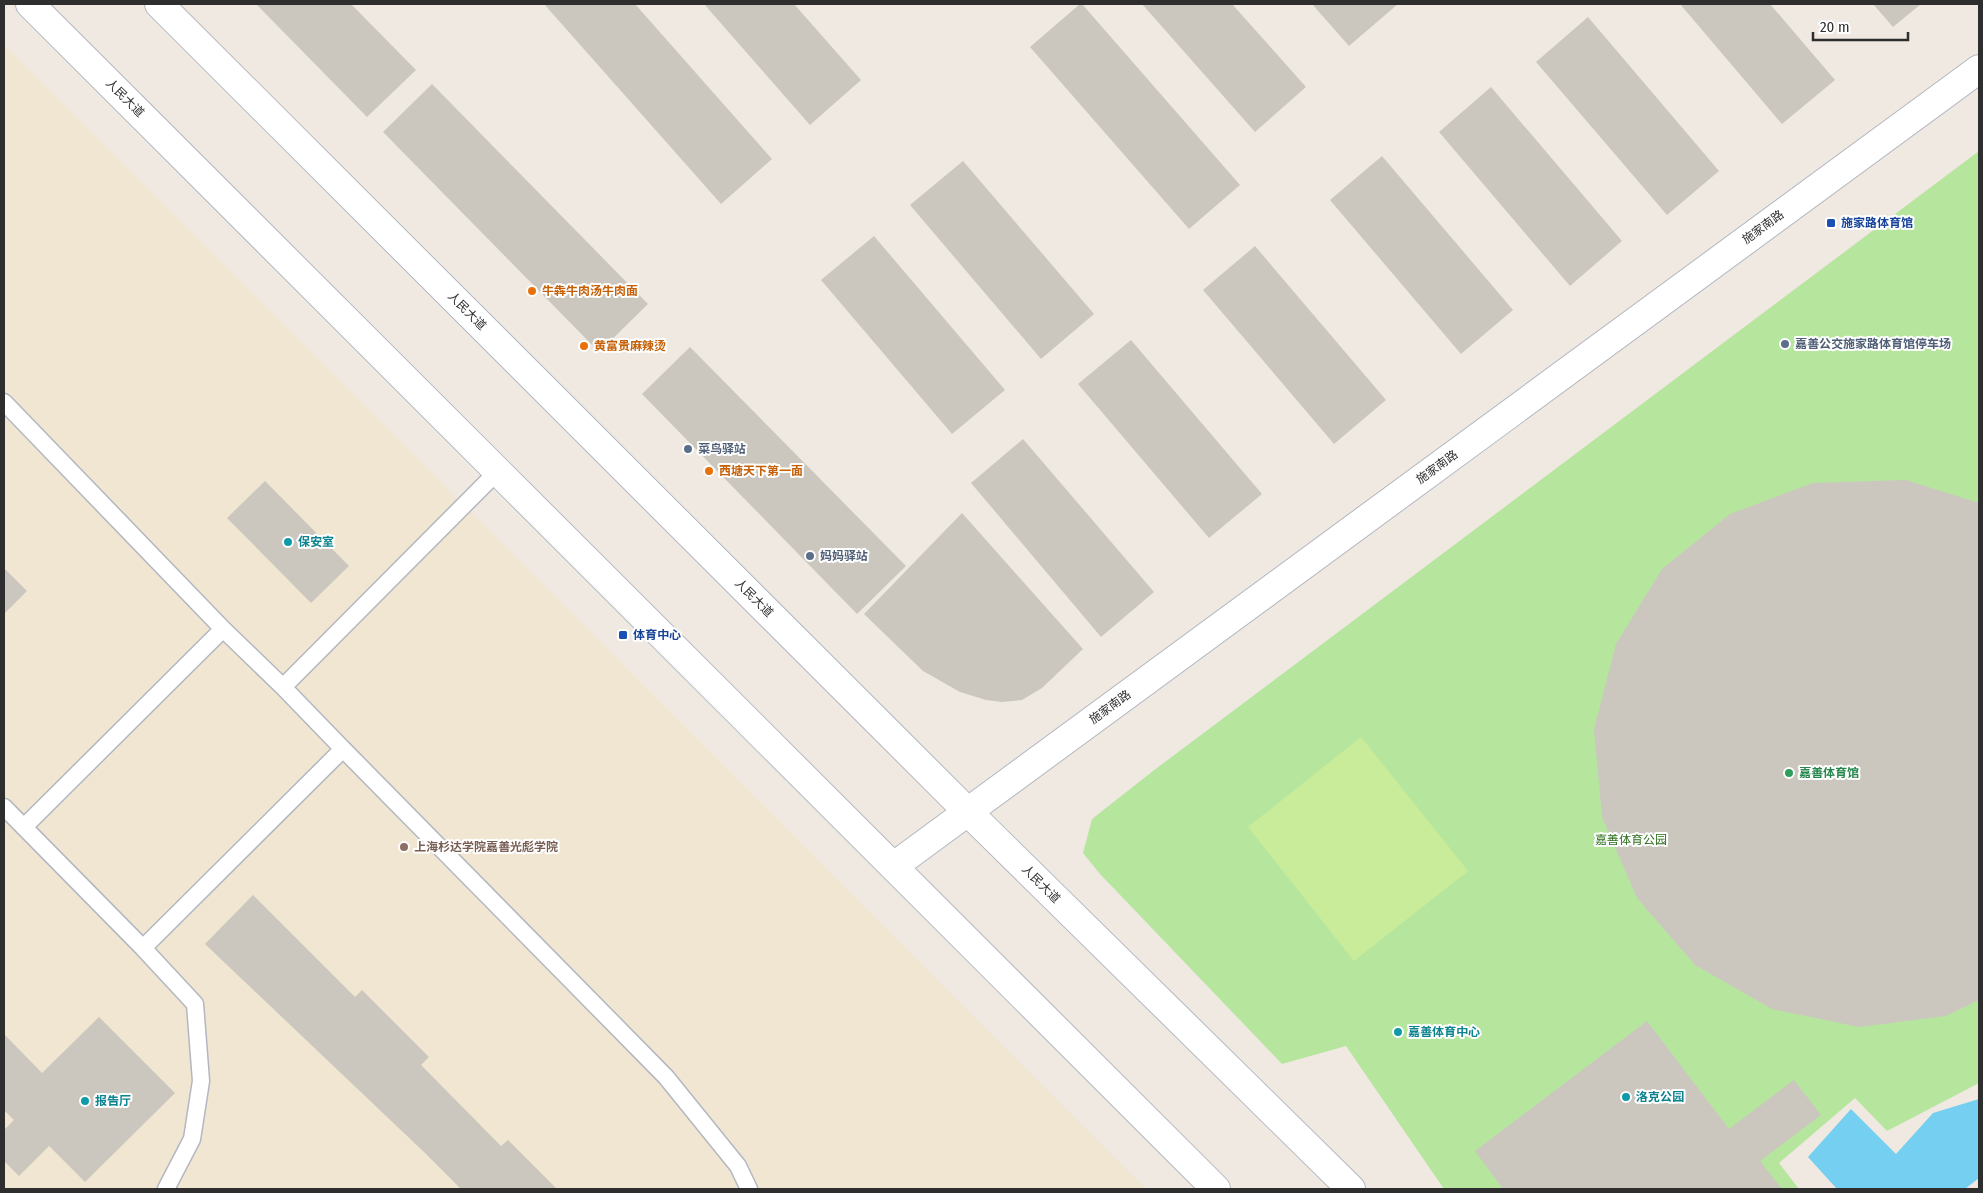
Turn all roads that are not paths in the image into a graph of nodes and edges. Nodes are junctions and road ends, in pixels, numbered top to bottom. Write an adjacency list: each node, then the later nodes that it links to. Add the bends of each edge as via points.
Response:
1 (30, 4): 5 (main road, 人民大道)
2 (159, 4): 10 (main road, 人民大道)
3 (1979, 69): 10 (main road, 施家南路)
4 (4, 402): 6 (lane)
5 (498, 471): 7 (lane); 12 (main road, 人民大道)
6 (223, 629): 7 (lane); 11 (lane)
7 (283, 687): 8 (lane)
8 (343, 749): 13 (lane); 15 (lane, via 666,1077 738,1166)
9 (4, 807): 11 (lane)
10 (968, 812): 12 (main road, 施家南路); 17 (main road, 人民大道)
11 (24, 827): 13 (lane)
12 (894, 866): 16 (main road, 人民大道)
13 (143, 948): 14 (lane, via 195,1004 201,1081 192,1139)
14 (166, 1189)
15 (749, 1189)
16 (1216, 1189)
17 (1351, 1189)

